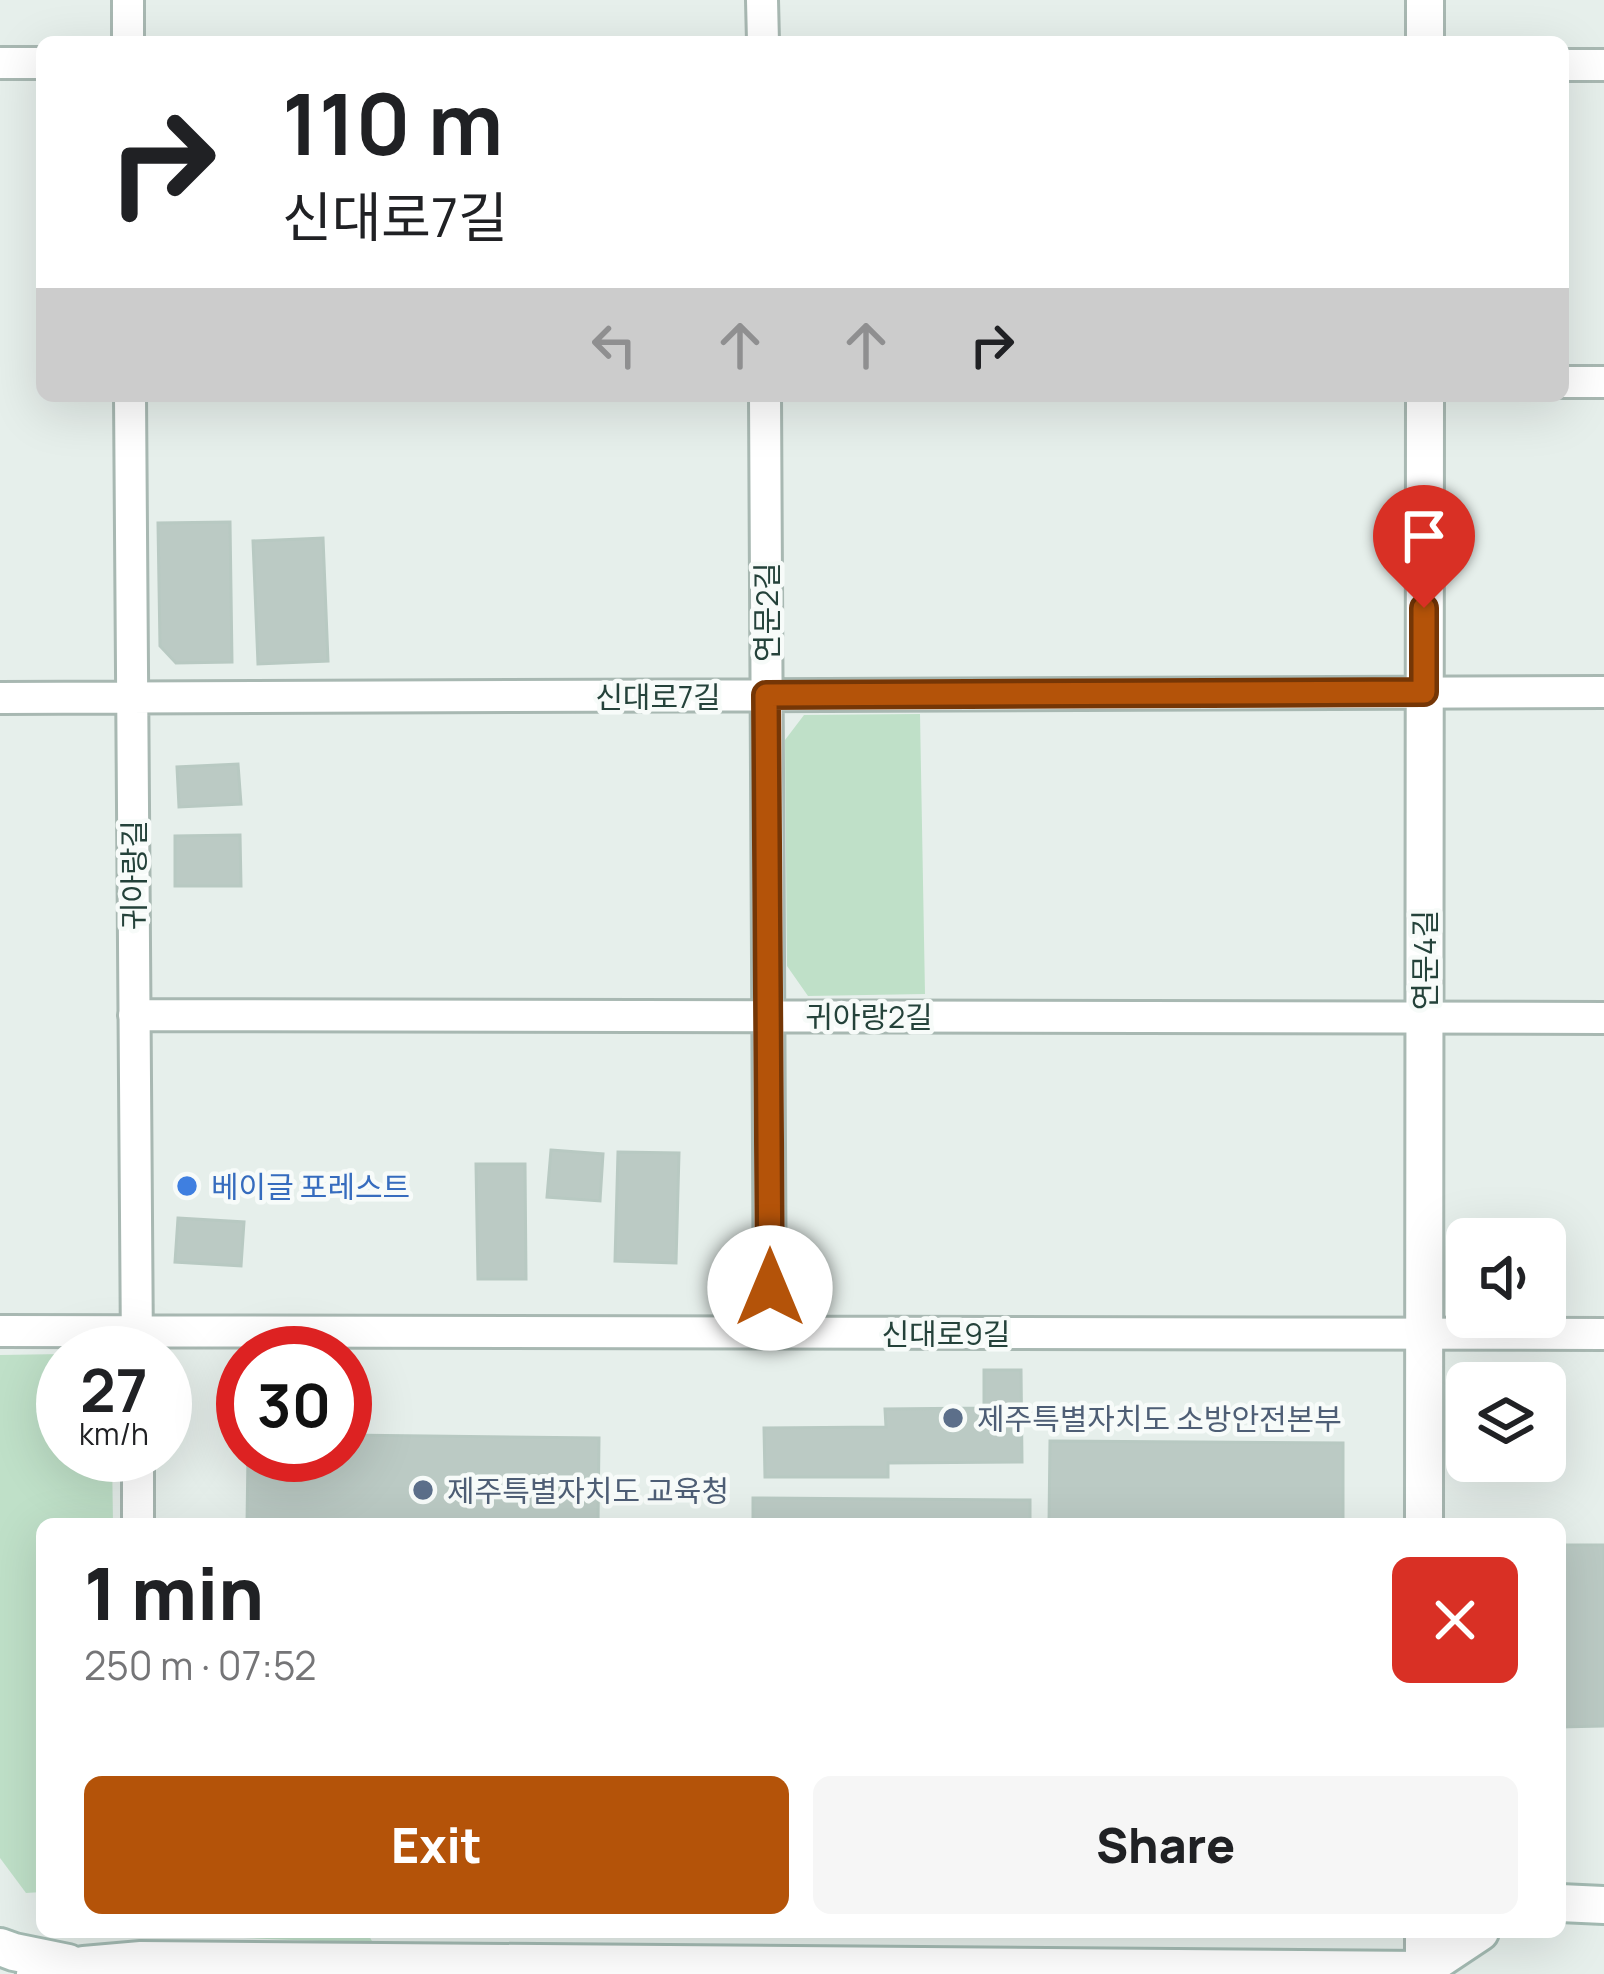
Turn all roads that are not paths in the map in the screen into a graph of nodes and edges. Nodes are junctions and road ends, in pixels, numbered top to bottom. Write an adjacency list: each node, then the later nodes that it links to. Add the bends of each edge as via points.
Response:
1 (128, 0): 4 (street)
2 (762, 0): 5 (street)
3 (1425, 0): 6 (main road)
4 (128, 36)
5 (763, 36)
6 (1425, 36)
7 (0, 63): 8 (street)
8 (36, 63)
9 (1569, 65): 10 (street)
10 (1604, 65)
11 (1569, 382): 12 (street)
12 (1604, 382)
13 (130, 402): 20 (street, 귀아랑길)
14 (765, 402): 18 (street, 연문2길)
15 (1425, 402): 16 (main road, 연문4길)
16 (1424, 692): 17 (street, 신대로7길); 18 (street, 신대로7길); 23 (main road, 연문4길)
17 (1604, 692)
18 (766, 695): 20 (street, 신대로7길); 22 (street, 연문2길)
19 (0, 698): 20 (street, 신대로7길)
20 (132, 698): 21 (street, 귀아랑길)
21 (134, 1016): 22 (street, 귀아랑2길); 25 (street, 귀아랑길)
22 (769, 1016): 23 (street, 귀아랑2길); 27 (street, 연문2길)
23 (1424, 1018): 24 (street, 귀아랑2길); 29 (main road, 연문4길)
24 (1604, 1018)
25 (137, 1326)
26 (0, 1331): 28 (street, 신대로9길)
27 (770, 1333): 29 (street, 신대로9길); 31 (street, 신대로9길)
28 (36, 1334)
29 (1424, 1334): 30 (street, 신대로9길); 34 (main road, 연문4길)
30 (1604, 1334)
31 (192, 1341)
32 (137, 1482): 33 (street)
33 (138, 1518)
34 (1424, 1518)
35 (1566, 1903): 36 (main road)
36 (1604, 1905)
37 (1424, 1938): 42 (main road)
38 (1472, 1938): 42 (main road)
39 (0, 1946): 41 (main road)
40 (141, 1956): 41 (main road); 42 (main road)
41 (84, 1966): 43 (main road)
42 (1425, 1972)
43 (34, 1974)

